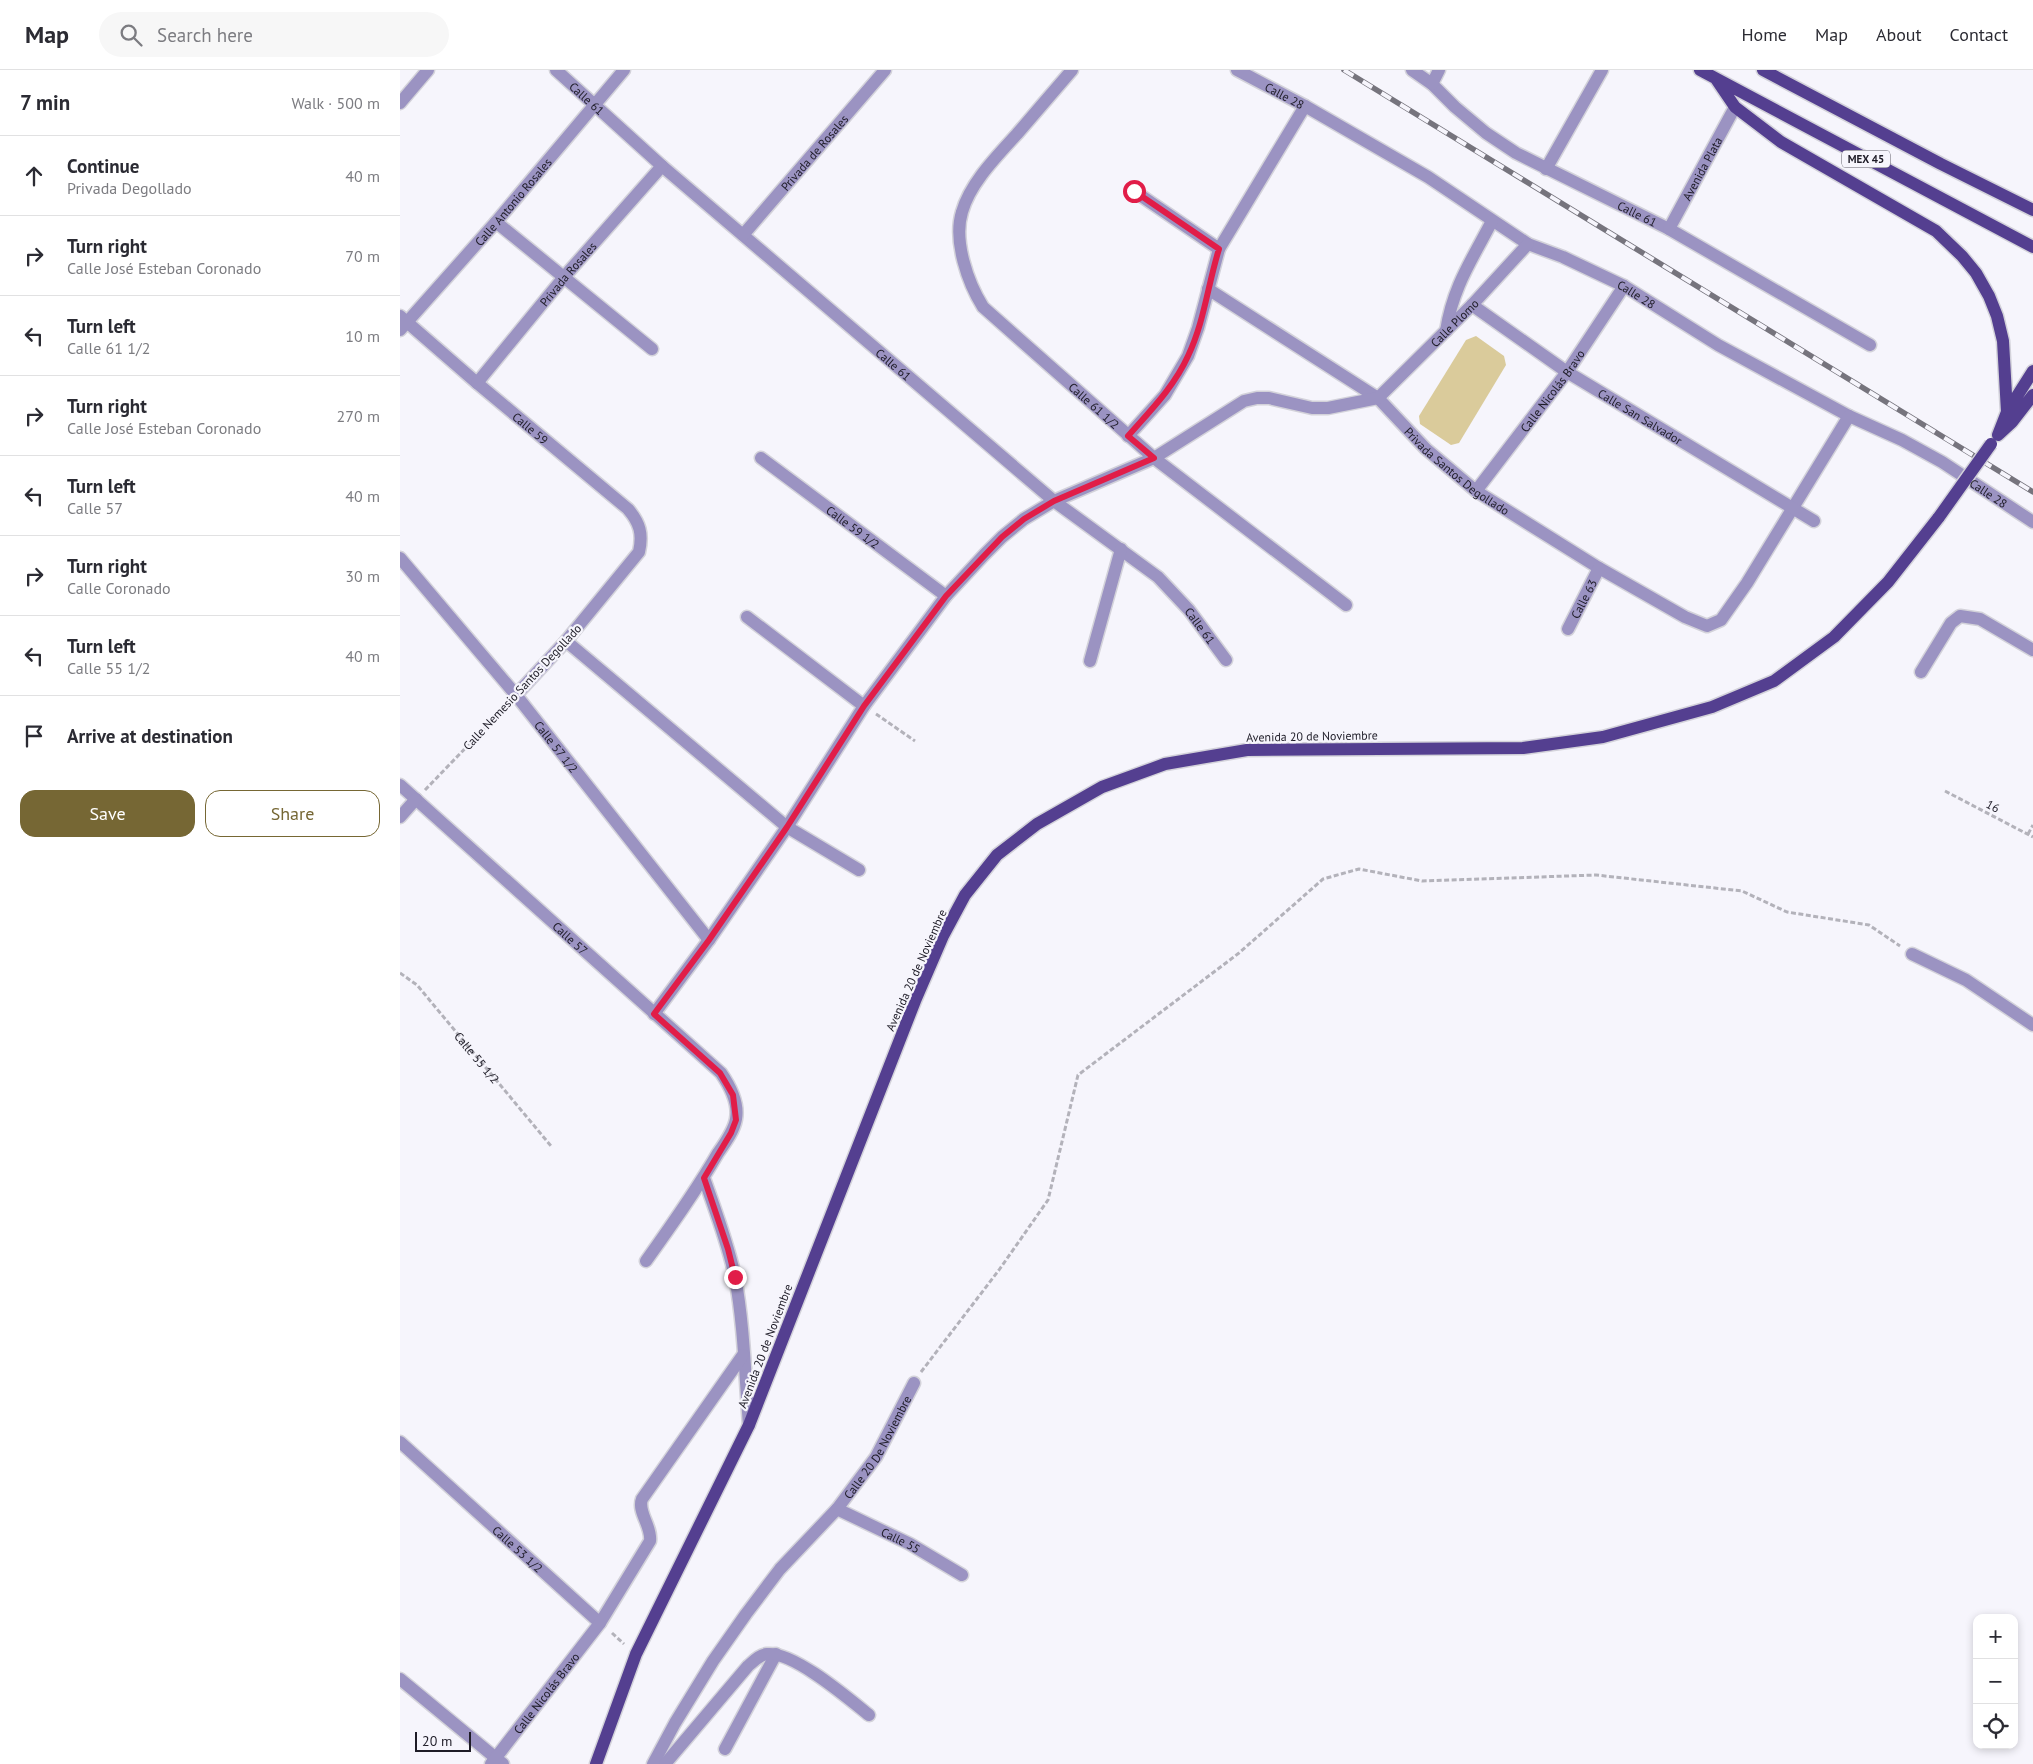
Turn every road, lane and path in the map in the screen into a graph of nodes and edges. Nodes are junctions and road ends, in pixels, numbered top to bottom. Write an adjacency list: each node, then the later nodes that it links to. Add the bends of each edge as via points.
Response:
1 (428, 70): 14 (street)
2 (556, 70): 15 (street, Calle 61)
3 (624, 70): 15 (street, Calle Antonio Rosales)
4 (885, 70): 25 (street, Privada de Rosales)
5 (1072, 70): 45 (street, Calle 61 1/2, via 1002,151 969,195 961,213 962,257 968,280 983,307)
6 (1237, 70): 16 (street, Calle 28)
7 (1412, 70): 13 (street, Calle 61)
8 (1439, 70): 13 (street)
9 (1602, 70): 19 (street)
10 (1700, 70): 12 (main road, MEX 45)
11 (1763, 70): 21 (main road, MEX 45)
12 (1716, 78): 17 (main road); 27 (main road, MEX 45)
13 (1432, 84): 19 (street, Calle 61, via 1486,133)
14 (400, 103)
15 (594, 104): 18 (street, Calle 61); 23 (street, Calle Antonio Rosales)
16 (1305, 106): 22 (street, Calle 28, via 1428,177); 28 (street)
17 (1735, 107): 24 (street, Avenida Plata); 44 (main road, via 1781,142 1936,231 1962,256 1980,280 1997,316 2003,340)
18 (662, 166): 25 (street, Calle 61); 29 (street, Privada Rosales)
19 (1546, 169): 24 (street, Calle 61)
20 (1134, 191): 28 (street)
21 (2033, 210)
22 (1492, 221): 26 (street, Calle 28); 34 (street, via 1460,278 1449,307)
23 (496, 222): 29 (street); 33 (street, Calle Antonio Rosales)
24 (1668, 229): 35 (street, Calle 61)
25 (743, 236): 49 (street, Calle 61)
26 (1528, 244): 30 (street, Calle 28); 32 (street, Calle Plomo)
27 (2033, 247)
28 (1219, 249): 31 (street)
29 (564, 277): 36 (street); 39 (street, Privada Rosales)
30 (1624, 286): 38 (street, Calle Nicolás Bravo); 43 (street, Calle 28, via 1718,345)
31 (1208, 289): 41 (street, Privada Santos Degollado); 45 (street, via 1188,356 1165,395)
32 (1472, 305): 34 (street, Calle Plomo); 38 (street, Calle San Salvador)
33 (402, 323): 39 (street, Calle 59)
34 (1446, 330): 41 (street, Calle Plomo)
35 (1870, 345)
36 (652, 349)
37 (2033, 371): 44 (main road)
38 (1567, 372): 48 (street, Calle Nicolás Bravo); 50 (street, Calle San Salvador)
39 (477, 383): 54 (street, Calle 59, via 628,509 639,524 642,538)
40 (2033, 395): 44 (main road)
41 (1378, 398): 47 (street, via 1328,408 1312,408 1269,398 1244,401); 48 (street, Privada Santos Degollado, via 1420,443)
42 (2033, 411): 44 (main road)
43 (1849, 416): 50 (street); 52 (street, Calle 28, via 1942,462)
44 (2010, 417): 88 (main road, Avenida 20 de Noviembre, bridge, via 1888,582 1834,637 1774,681 1712,707 1603,737 1523,748 1247,750 1165,764 1102,787 1037,824 997,855 965,895 943,936)
45 (1128, 436): 47 (street, Calle 61 1/2)
46 (761, 458): 57 (street, Calle 59 1/2)
47 (1154, 458): 49 (street); 58 (street, Calle 61 1/2)
48 (1476, 491): 56 (street, Privada Santos Degollado)
49 (1054, 501): 53 (street, Calle 61); 57 (street, via 1002,537)
50 (1793, 509): 51 (street, Calle San Salvador); 56 (street, Privada Santos Degollado, via 1722,620 1710,626 1699,624)
51 (1814, 521)
52 (2033, 522)
53 (1121, 549): 63 (street, Calle 61, via 1174,592); 64 (street)
54 (639, 552): 61 (street, Calle Nemesio Santos Degollado)
55 (400, 558): 66 (street, Calle 57 1/2)
56 (1599, 568): 60 (street, Calle 63)
57 (946, 596): 67 (street)
58 (1346, 605)
59 (747, 617): 67 (street)
60 (1568, 630)
61 (566, 641): 66 (street, Calle Nemesio Santos Degollado); 74 (street)
62 (2033, 650): 65 (street, via 1980,619 1960,616 1951,623)
63 (1226, 660)
64 (1090, 661)
65 (1922, 672)
66 (516, 696): 71 (path, Calle Nemesio Santos Degollado); 78 (street, Calle 57 1/2)
67 (864, 706): 68 (path); 74 (street)
68 (915, 741)
69 (400, 785): 71 (street, Calle 57)
70 (1945, 791): 75 (path, 16)
71 (416, 799): 72 (street); 81 (street, Calle 57)
72 (400, 817)
73 (2033, 825): 75 (path)
74 (787, 827): 77 (street); 78 (street)
75 (2028, 834): 76 (path, 16)
76 (2033, 837)
77 (859, 870)
78 (709, 940): 81 (street)
79 (1912, 954): 82 (street, via 1966,980); 87 (path, via 1869,925 1787,912 1742,891 1596,875 1422,881 1359,869 1323,879 1238,953 1078,1075 1048,1200)
80 (400, 974): 83 (path, Calle 55 1/2, via 416,985)
81 (654, 1014): 84 (street, Calle 57, via 720,1073 733,1095 736,1120)
82 (2033, 1025)
83 (551, 1146)
84 (704, 1178): 85 (street); 86 (street, via 735,1277)
85 (646, 1261)
86 (743, 1355): 88 (street); 92 (street, Calle Nicolás Bravo, via 642,1499 640,1506 649,1528 650,1541)
87 (914, 1383): 90 (street, Calle 20 De Noviembre, via 876,1456)
88 (749, 1425): 93 (main road, Avenida 20 de Noviembre)
89 (400, 1442): 92 (street, Calle 53 1/2)
90 (838, 1509): 91 (street, Calle 55, via 910,1544); 100 (street, Calle 20 De Noviembre, via 780,1569 746,1614 713,1661)
91 (962, 1575)
92 (600, 1623): 93 (path); 98 (street, Calle Nicolás Bravo)
93 (636, 1654): 99 (main road, Avenida 20 de Noviembre)
94 (776, 1654): 96 (street, via 814,1673); 97 (street); 101 (street, via 764,1654 748,1666)
95 (400, 1679): 98 (street)
96 (869, 1716)
97 (726, 1749)
98 (497, 1762)
99 (596, 1764)
100 (653, 1764)
101 (665, 1764)

